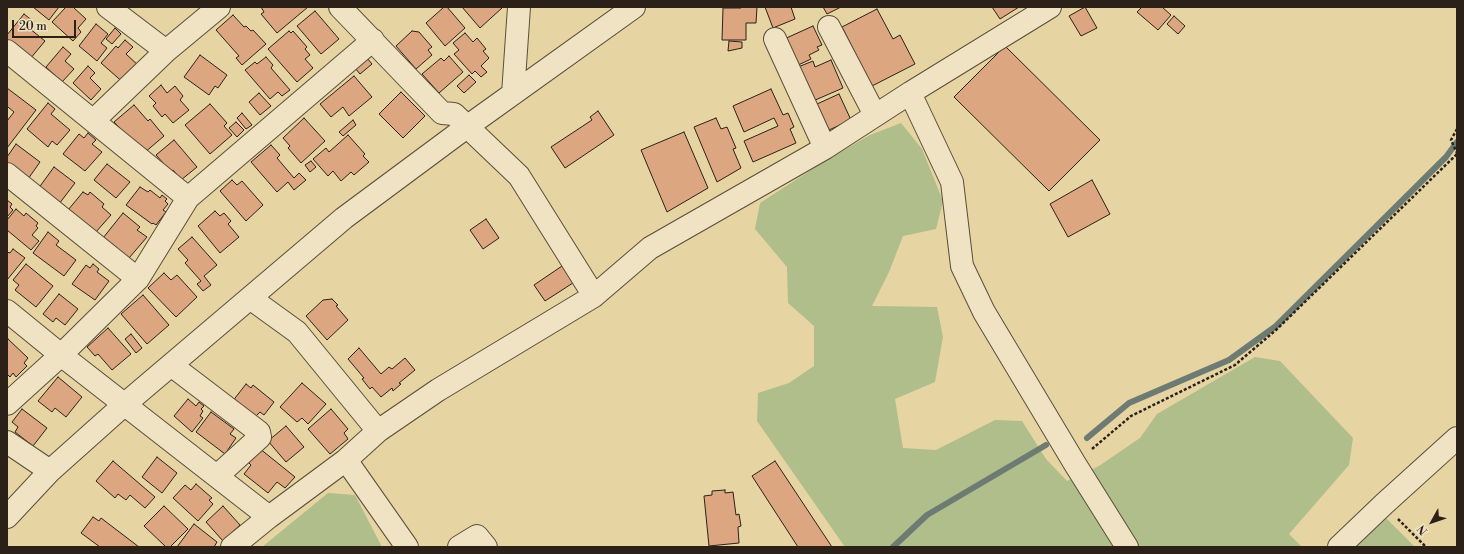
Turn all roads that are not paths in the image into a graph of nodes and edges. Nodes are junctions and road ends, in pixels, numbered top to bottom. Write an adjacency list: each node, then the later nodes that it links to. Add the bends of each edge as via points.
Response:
1 (108, 7): 11 (street)
2 (219, 7): 11 (street)
3 (340, 7): 9 (street)
4 (519, 7): 13 (street)
5 (634, 7): 13 (street)
6 (1050, 7): 12 (street)
7 (829, 28): 14 (street)
8 (775, 39): 17 (street)
9 (373, 40): 16 (street, via 442,113 454,114); 19 (street)
10 (7, 51): 15 (street)
11 (166, 51): 15 (street)
12 (910, 93): 14 (street); 40 (street, via 952,182 962,266 984,312)
13 (514, 94): 16 (street)
14 (875, 115): 17 (street)
15 (93, 121): 19 (street)
16 (468, 126): 21 (street, via 519,176); 22 (street, via 344,218)
17 (825, 148): 21 (street, via 650,248)
18 (7, 174): 20 (street)
19 (188, 198): 20 (street)
20 (138, 278): 24 (street)
21 (594, 296): 28 (street, via 438,390)
22 (250, 298): 25 (street); 28 (street, via 297,332)
23 (7, 311): 24 (street)
24 (61, 355): 26 (street); 27 (street)
25 (171, 365): 27 (street); 33 (street, via 258,432 260,437)
26 (7, 404)
27 (125, 404): 32 (street); 33 (street)
28 (378, 431): 31 (street)
29 (1457, 438): 41 (street)
30 (7, 442): 32 (street)
31 (346, 460): 35 (street); 37 (street)
32 (50, 471): 34 (street)
33 (216, 476): 35 (street)
34 (7, 517)
35 (269, 517): 36 (street)
36 (232, 547)
37 (407, 547)
38 (459, 547): 39 (street, via 477,536)
39 (486, 547)
40 (1128, 547)
41 (1339, 547)

